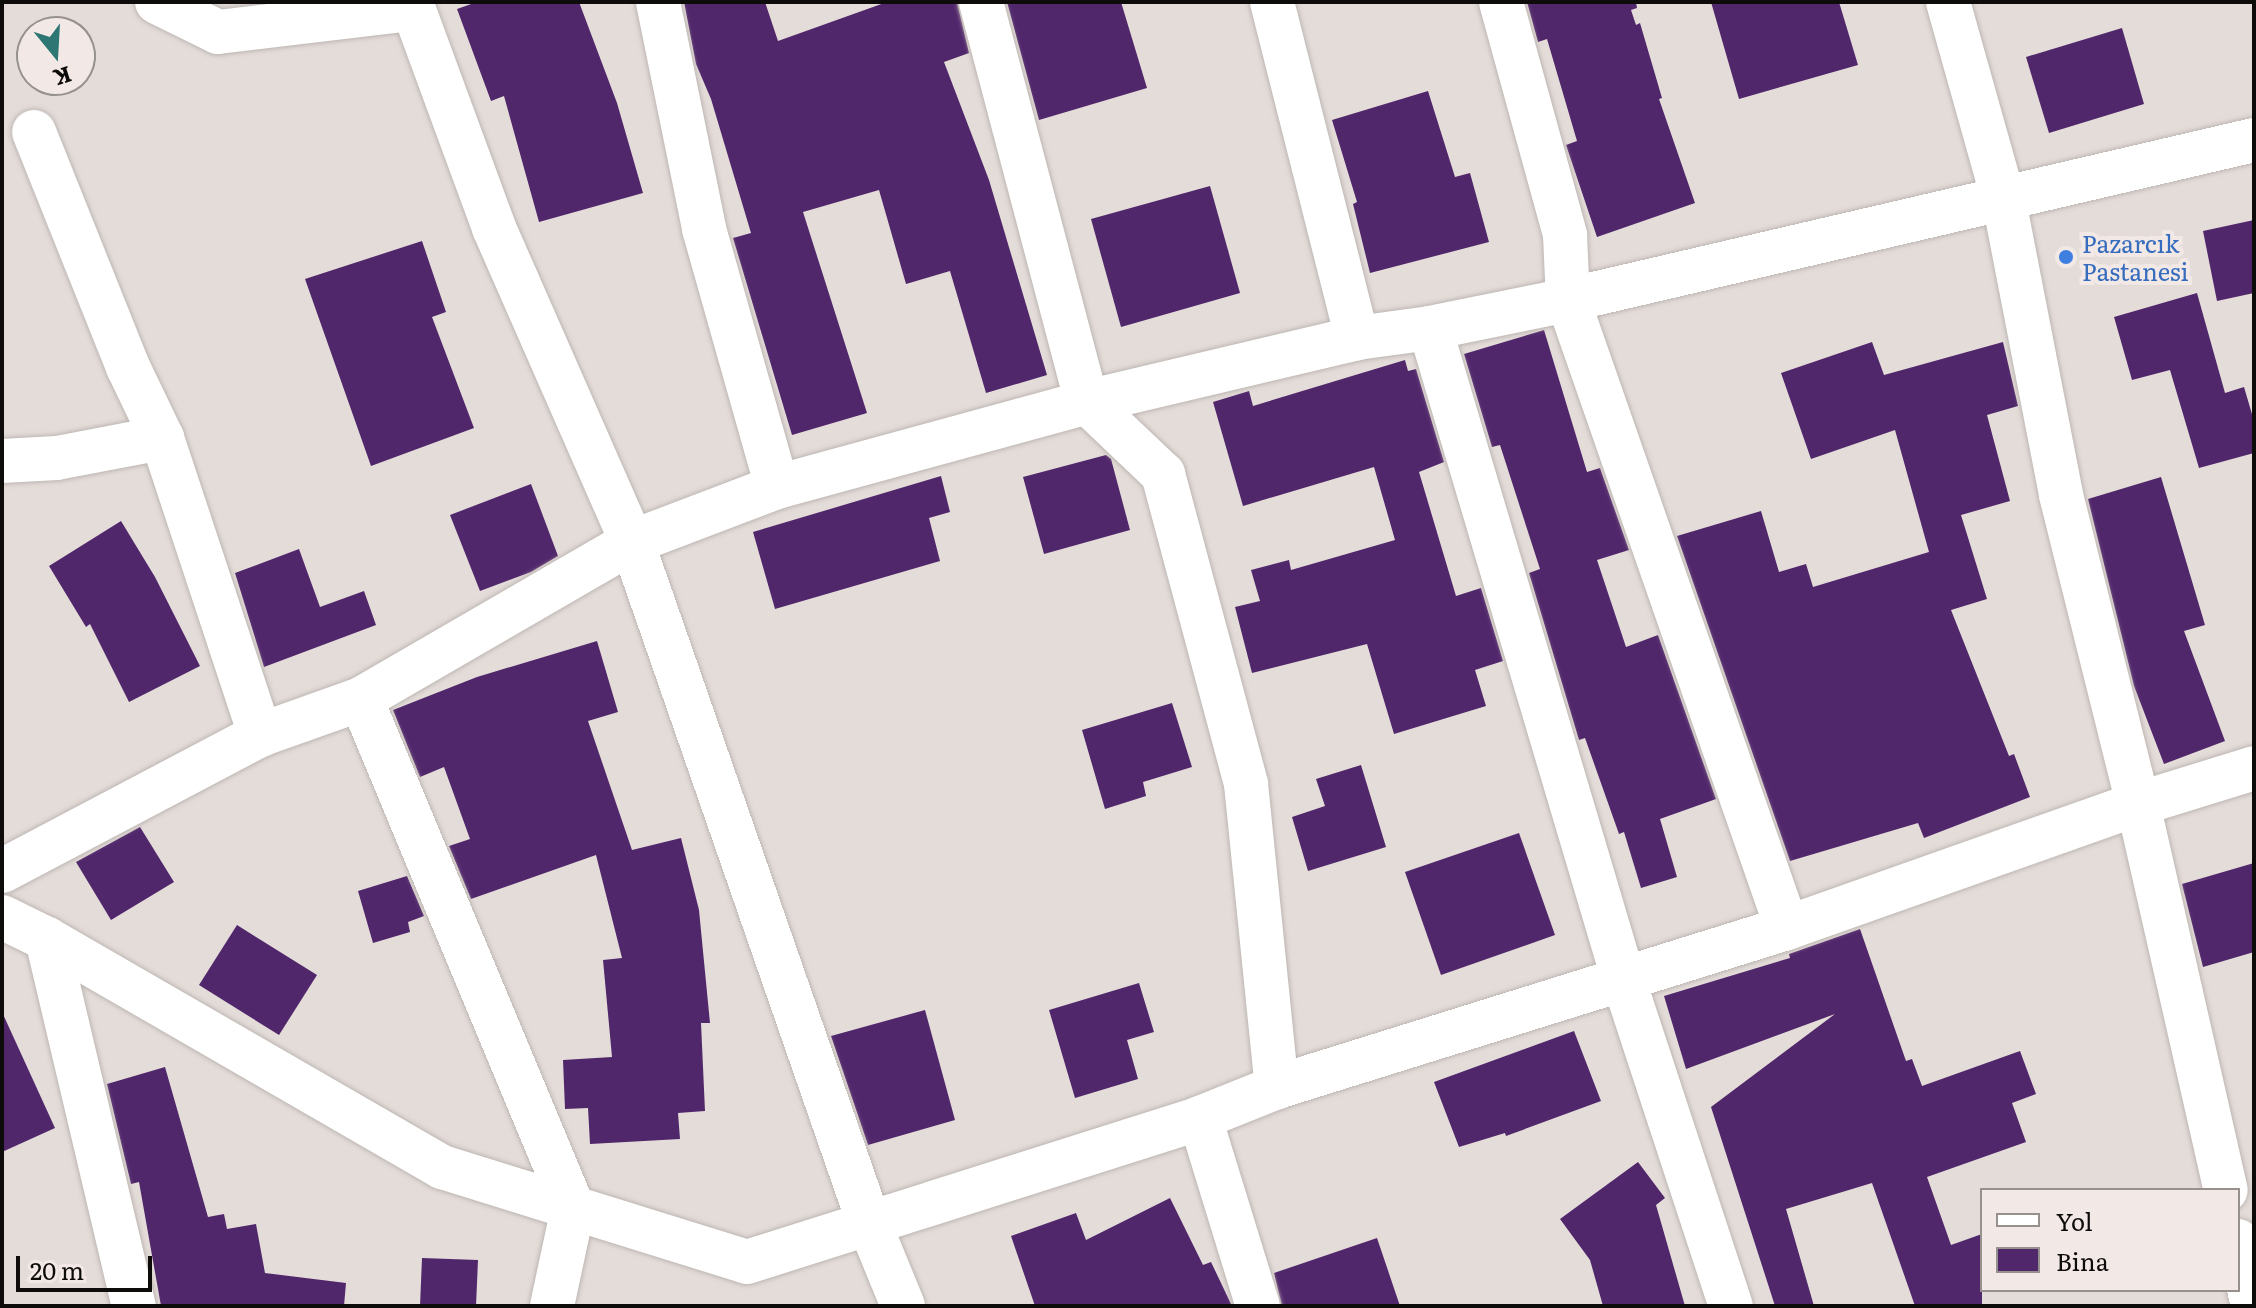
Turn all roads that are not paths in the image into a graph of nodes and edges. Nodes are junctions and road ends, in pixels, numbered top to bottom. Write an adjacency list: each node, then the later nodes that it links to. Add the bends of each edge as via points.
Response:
1 (157, 2): 7 (street, via 218,32)
2 (658, 2): 17 (street, via 704,229)
3 (981, 2): 14 (street)
4 (1272, 2): 13 (street)
5 (1501, 2): 11 (street, via 1565,235)
6 (1948, 2): 10 (street)
7 (412, 5): 18 (street, via 494,228)
8 (34, 132): 15 (street)
9 (2254, 140): 10 (street)
10 (2004, 201): 11 (street); 22 (street, via 2061,495)
11 (1568, 300): 12 (street); 25 (street)
12 (1430, 328): 13 (street); 27 (street)
13 (1357, 338): 14 (street)
14 (1087, 402): 17 (street); 28 (street, via 1163,474 1246,784)
15 (162, 438): 16 (street, via 57,458); 20 (street)
16 (2, 461)
17 (777, 487): 18 (street)
18 (632, 542): 19 (street); 32 (street)
19 (361, 699): 20 (street); 31 (street)
20 (260, 735): 23 (street)
21 (2254, 768): 22 (street)
22 (2138, 804): 25 (street); 30 (street)
23 (2, 871)
24 (2, 917): 26 (street)
25 (1787, 928): 27 (street)
26 (47, 939): 31 (street, via 442,1167); 34 (street)
27 (1624, 981): 28 (street); 38 (street)
28 (1277, 1087): 29 (street)
29 (1200, 1118): 32 (street); 37 (street)
30 (2226, 1188)
31 (573, 1208): 32 (street, via 747,1262); 35 (street)
32 (869, 1223): 36 (street)
33 (2240, 1250): 39 (street)
34 (134, 1306)
35 (552, 1306)
36 (903, 1306)
37 (1258, 1306)
38 (1731, 1306)
39 (2253, 1306)

